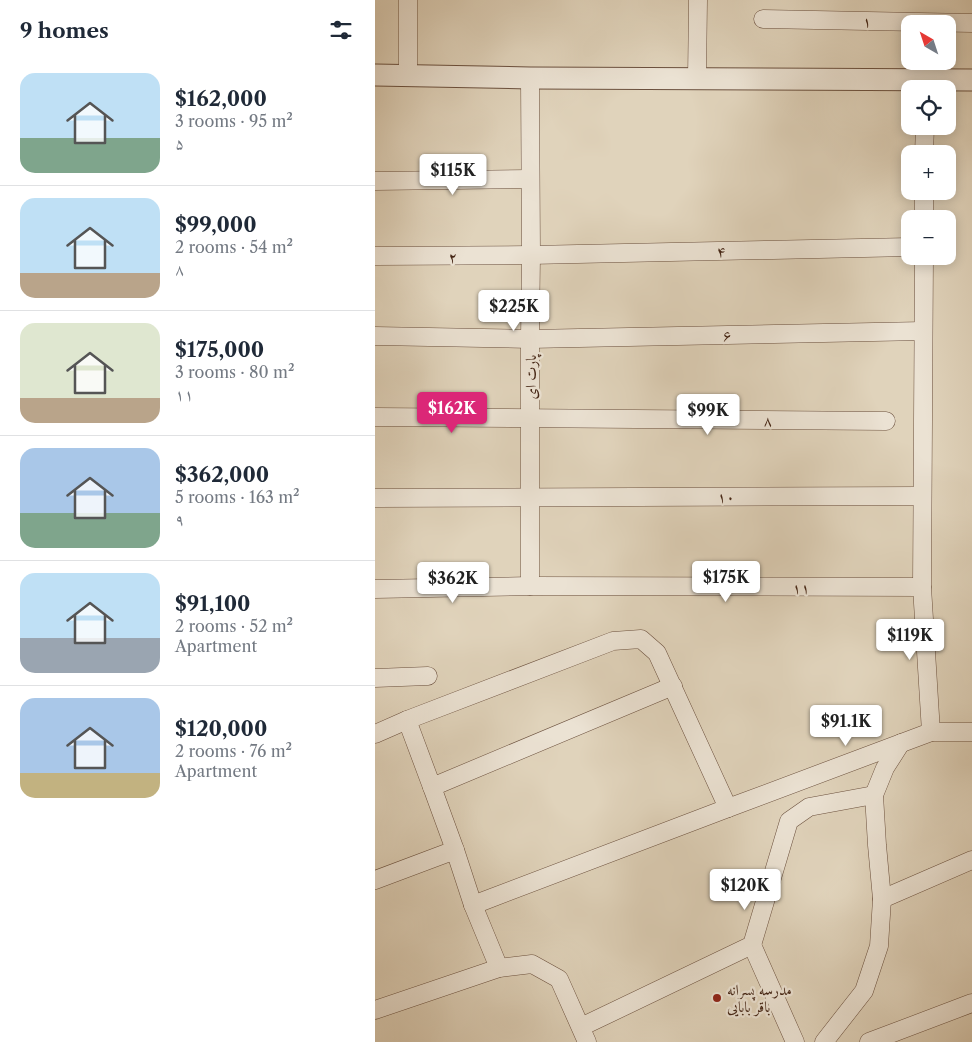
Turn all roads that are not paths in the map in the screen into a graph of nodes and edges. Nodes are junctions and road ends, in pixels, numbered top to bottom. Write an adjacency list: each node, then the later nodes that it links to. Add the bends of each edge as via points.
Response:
1 (408, 0): 6 (street)
2 (698, 0): 8 (street)
3 (763, 20): 4 (street, ۱)
4 (972, 23)
5 (375, 75): 6 (street)
6 (408, 76): 7 (street)
7 (530, 78): 8 (street); 12 (street, پارت ای)
8 (697, 79): 11 (street)
9 (972, 80): 10 (street)
10 (956, 81)
11 (901, 83)
12 (530, 179): 13 (street); 15 (street, پارت ای)
13 (375, 181)
14 (901, 246): 15 (street, ۴)
15 (531, 255): 16 (street, ۲); 20 (street, پارت ای)
16 (375, 256)
17 (924, 265): 18 (street)
18 (923, 331): 20 (street, ۶); 24 (street)
19 (375, 336): 20 (street, ۶)
20 (530, 339): 22 (street, پارت ای)
21 (375, 417): 22 (street, ۸)
22 (530, 418): 23 (street, ۸); 25 (street, پارت ای)
23 (886, 421)
24 (922, 496): 25 (street, ۱۰); 28 (street)
25 (529, 497): 26 (street, ۱۰); 27 (street, پارت ای)
26 (375, 498)
27 (530, 586): 28 (street, ۱۱); 29 (street, ۱۱)
28 (922, 587): 34 (street)
29 (375, 589)
30 (428, 676): 31 (street)
31 (375, 678)
32 (673, 686): 33 (street, via 657,653 641,639 613,641); 38 (street); 40 (street)
33 (407, 720): 36 (street); 38 (street)
34 (931, 732): 35 (street); 37 (street)
35 (972, 732)
36 (375, 734)
37 (901, 743): 39 (street, via 885,768); 40 (street)
38 (432, 787): 41 (street)
39 (874, 795): 44 (street); 46 (street, via 809,807 789,821)
40 (728, 808): 45 (street)
41 (455, 850): 43 (street); 45 (street)
42 (972, 860): 44 (street)
43 (375, 880)
44 (882, 899): 52 (street, via 879,946 864,992)
45 (473, 905): 47 (street)
46 (752, 945): 50 (street); 51 (street)
47 (499, 968): 49 (street); 50 (street, via 532,964 559,979)
48 (972, 1003): 53 (street)
49 (375, 1010)
50 (584, 1034)
51 (795, 1042)
52 (824, 1042)
53 (869, 1042)

